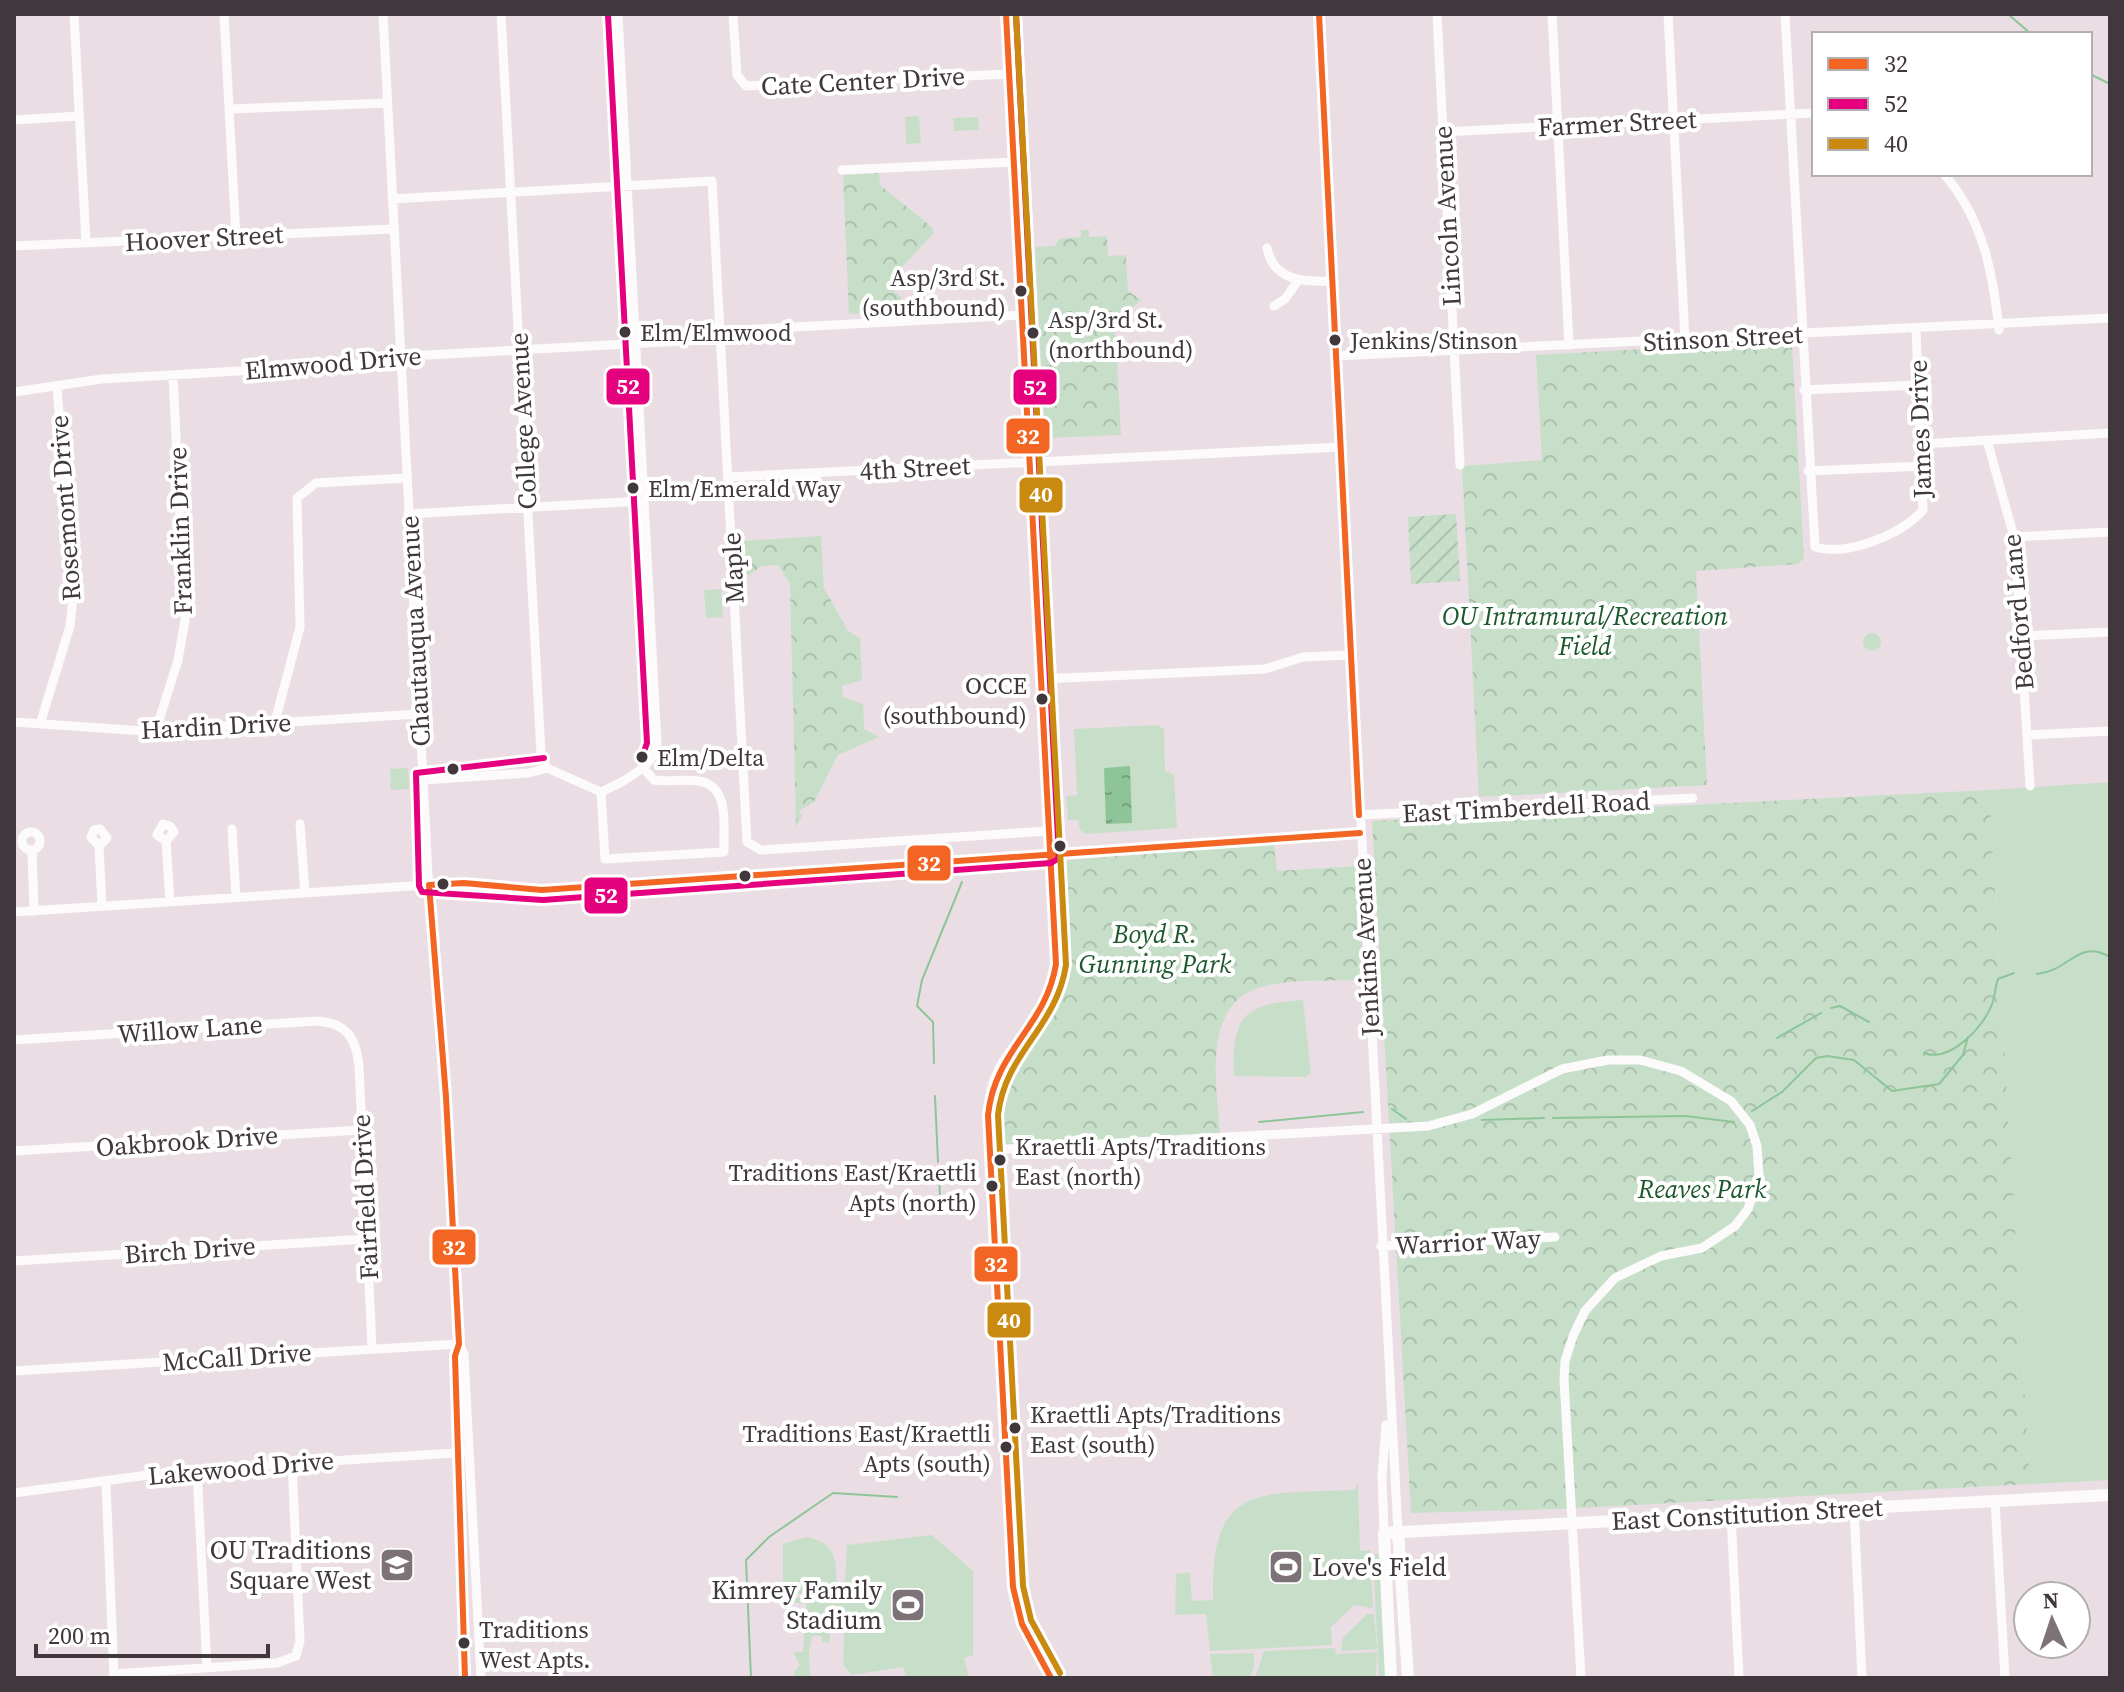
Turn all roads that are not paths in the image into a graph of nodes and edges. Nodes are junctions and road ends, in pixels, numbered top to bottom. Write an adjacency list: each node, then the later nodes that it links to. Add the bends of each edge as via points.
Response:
1 (74, 14): 18 (street)
2 (224, 14): 15 (street)
3 (383, 14): 14 (street, Chautauqua Avenue)
4 (501, 14): 27 (street, College Avenue)
5 (618, 14): 26 (street)
6 (733, 14): 13 (street, Cate Center Drive, via 737,75 746,86)
7 (1006, 14): 13 (street)
8 (1319, 14): 34 (street, Jenkins Avenue)
9 (1437, 14): 22 (street, Lincoln Avenue)
10 (1552, 14): 21 (street)
11 (1668, 14): 20 (street)
12 (1785, 14): 16 (street)
13 (1009, 74): 23 (street)
14 (388, 103): 15 (street); 28 (street, Chautauqua Avenue)
15 (230, 109): 30 (street)
16 (1791, 113): 17 (street, Farmer Street); 20 (street, Farmer Street); 41 (street)
17 (1812, 113)
18 (79, 116): 19 (street); 31 (street)
19 (14, 120)
20 (1673, 120): 21 (street, Farmer Street); 43 (street)
21 (1557, 126): 22 (street, Farmer Street); 45 (street)
22 (1443, 132): 47 (street, Lincoln Avenue)
23 (1015, 162): 24 (street); 37 (street)
24 (842, 170)
25 (1946, 176): 39 (street, via 1968,206 1986,249)
26 (627, 185): 27 (street); 42 (street, Maple, via 712,181); 44 (street)
27 (509, 191): 28 (street); 46 (street, College Avenue)
28 (392, 199): 29 (street, Chautauqua Avenue)
29 (393, 229): 30 (street, Hoover Street); 49 (street, Chautauqua Avenue)
30 (236, 237): 31 (street, Hoover Street)
31 (86, 243): 32 (street, Hoover Street)
32 (14, 246)
33 (1267, 248): 35 (street, via 1269,260)
34 (1332, 281): 35 (street); 48 (street, Jenkins Avenue)
35 (1297, 282): 36 (street)
36 (1274, 306)
37 (1023, 315): 42 (street, Elmwood Drive); 59 (street)
38 (2110, 318): 39 (street, Stinson Street)
39 (1999, 327): 40 (street, Stinson Street)
40 (1916, 329): 41 (street, Stinson Street); 51 (street, James Drive)
41 (1801, 334): 43 (street, Stinson Street); 53 (street)
42 (720, 335): 44 (street, Elmwood Drive); 63 (street, Maple)
43 (1685, 339): 45 (street, Stinson Street)
44 (635, 343): 46 (street, Elmwood Drive); 65 (street)
45 (1569, 345): 47 (street, Stinson Street)
46 (519, 349): 49 (street, Elmwood Drive); 66 (street, College Avenue)
47 (1454, 351): 48 (street, Stinson Street); 60 (street, Lincoln Avenue)
48 (1336, 356): 58 (street, Jenkins Avenue)
49 (400, 358): 50 (street, Elmwood Drive); 64 (street, Chautauqua Avenue)
50 (173, 376): 52 (street, Elmwood Drive); 78 (street, Franklin Drive, via 185,620)
51 (1919, 385): 53 (street); 57 (street, James Drive)
52 (57, 386): 54 (street, Elmwood Drive); 75 (street, Rosemont Drive, via 73,612)
53 (1804, 390): 62 (street)
54 (14, 392)
55 (2110, 433): 56 (street)
56 (1987, 440): 57 (street); 69 (street, Bedford Lane)
57 (1922, 444): 61 (street, James Drive)
58 (1341, 447): 59 (street, 4th Street); 72 (street, Jenkins Avenue)
59 (1031, 462): 63 (street, 4th Street); 73 (street)
60 (1460, 465)
61 (1923, 466): 62 (street); 62 (street, James Drive, via 1925,506 1916,518 1847,548 1819,548 1812,539)
62 (1808, 471)
63 (728, 477): 90 (street, Maple, via 749,846 761,850)
64 (406, 478): 67 (street, Chautauqua Avenue); 77 (street, via 316,483 297,498 300,627)
65 (643, 501): 66 (street); 81 (street, via 657,744 655,755)
66 (527, 508): 67 (street); 82 (street, College Avenue, via 541,754)
67 (408, 514): 74 (street, Chautauqua Avenue)
68 (2110, 532): 69 (street)
69 (2014, 537): 71 (street, Bedford Lane)
70 (2110, 632): 71 (street)
71 (2022, 636): 80 (street, Bedford Lane)
72 (1351, 655): 73 (street, via 1303,657 1265,669); 87 (street, Jenkins Avenue)
73 (1041, 679): 90 (street)
74 (419, 714): 77 (street, Hardin Drive); 83 (street, Chautauqua Avenue)
75 (41, 721): 76 (street, Hardin Drive); 78 (street, Hardin Drive)
76 (14, 722)
77 (275, 722): 78 (street, Hardin Drive)
78 (156, 730)
79 (2110, 731): 80 (street)
80 (2027, 735): 84 (street, Bedford Lane)
81 (642, 767): 85 (street); 85 (street, via 654,780 700,781 716,790 723,807 724,852 605,859)
82 (547, 768): 83 (street); 85 (street)
83 (423, 780): 96 (street, Chautauqua Avenue)
84 (2030, 786)
85 (601, 792)
86 (1693, 798): 87 (street, East Timberdell Road)
87 (1359, 815): 91 (street, Jenkins Avenue)
88 (300, 824): 97 (street)
89 (232, 829): 98 (street)
90 (1048, 831): 95 (street)
91 (1360, 833): 95 (street); 106 (street, Jenkins Avenue)
92 (166, 841): 99 (street)
93 (99, 846): 100 (street)
94 (32, 850): 101 (street)
95 (1050, 853): 96 (street, via 542,890); 107 (street, via 1055,977 1045,1008 995,1073 989,1095)
96 (429, 885): 97 (street); 113 (street, Chautauqua Avenue)
97 (305, 893): 98 (street)
98 (236, 897): 99 (street)
99 (170, 901): 100 (street)
100 (102, 906): 101 (street)
101 (34, 911): 102 (street)
102 (14, 912)
103 (14, 1040): 104 (street, Willow Lane, via 317,1021 342,1027)
104 (356, 1046): 105 (street, Fairfield Drive)
105 (361, 1130): 108 (street, Oakbrook Drive); 110 (street, Fairfield Drive)
106 (1376, 1131): 107 (street); 111 (street, Jenkins Avenue); 125 (street, via 1450,1121 1501,1102 1562,1069 1608,1060 1640,1060 1681,1071 1731,1101 1750,1125 1759,1176 1748,1209 1735,1226 1702,1248 1661,1256 1615,1278 1585,1311 1573,1336 1564,1380)
107 (990, 1150): 131 (street, via 1013,1587 1022,1624)
108 (14, 1151)
109 (1555, 1237): 111 (street, Warrior Way)
110 (366, 1239): 112 (street, Birch Drive); 114 (street, Fairfield Drive)
111 (1381, 1246): 126 (street, Jenkins Avenue, via 1389,1401 1382,1476)
112 (14, 1261)
113 (459, 1344): 114 (street, McCall Drive); 116 (street, Chautauqua Avenue, via 464,1354)
114 (372, 1348): 115 (street, McCall Drive)
115 (14, 1371)
116 (464, 1452): 117 (street, Lakewood Drive); 129 (street, Chautauqua Avenue); 130 (street, Chautauqua Avenue)
117 (292, 1463): 118 (street, Lakewood Drive); 127 (street, via 300,1641 296,1656 284,1662)
118 (197, 1470): 119 (street, Lakewood Drive); 127 (street)
119 (106, 1482): 120 (street, Lakewood Drive); 128 (street)
120 (14, 1493)
121 (2110, 1495): 122 (main road, East Constitution Street)
122 (1995, 1501): 123 (main road, East Constitution Street); 137 (street)
123 (1854, 1508): 124 (main road, East Constitution Street); 136 (street)
124 (1731, 1514): 125 (main road, East Constitution Street); 135 (street)
125 (1572, 1523): 126 (main road, East Constitution Street); 134 (street)
126 (1391, 1532): 132 (main road, Jenkins Avenue); 133 (main road, Jenkins Avenue)
127 (207, 1667): 128 (street)
128 (114, 1676)
129 (465, 1678)
130 (481, 1678)
131 (1051, 1678)
132 (1391, 1678)
133 (1408, 1678)
134 (1581, 1678)
135 (1739, 1678)
136 (1862, 1678)
137 (2005, 1678)

